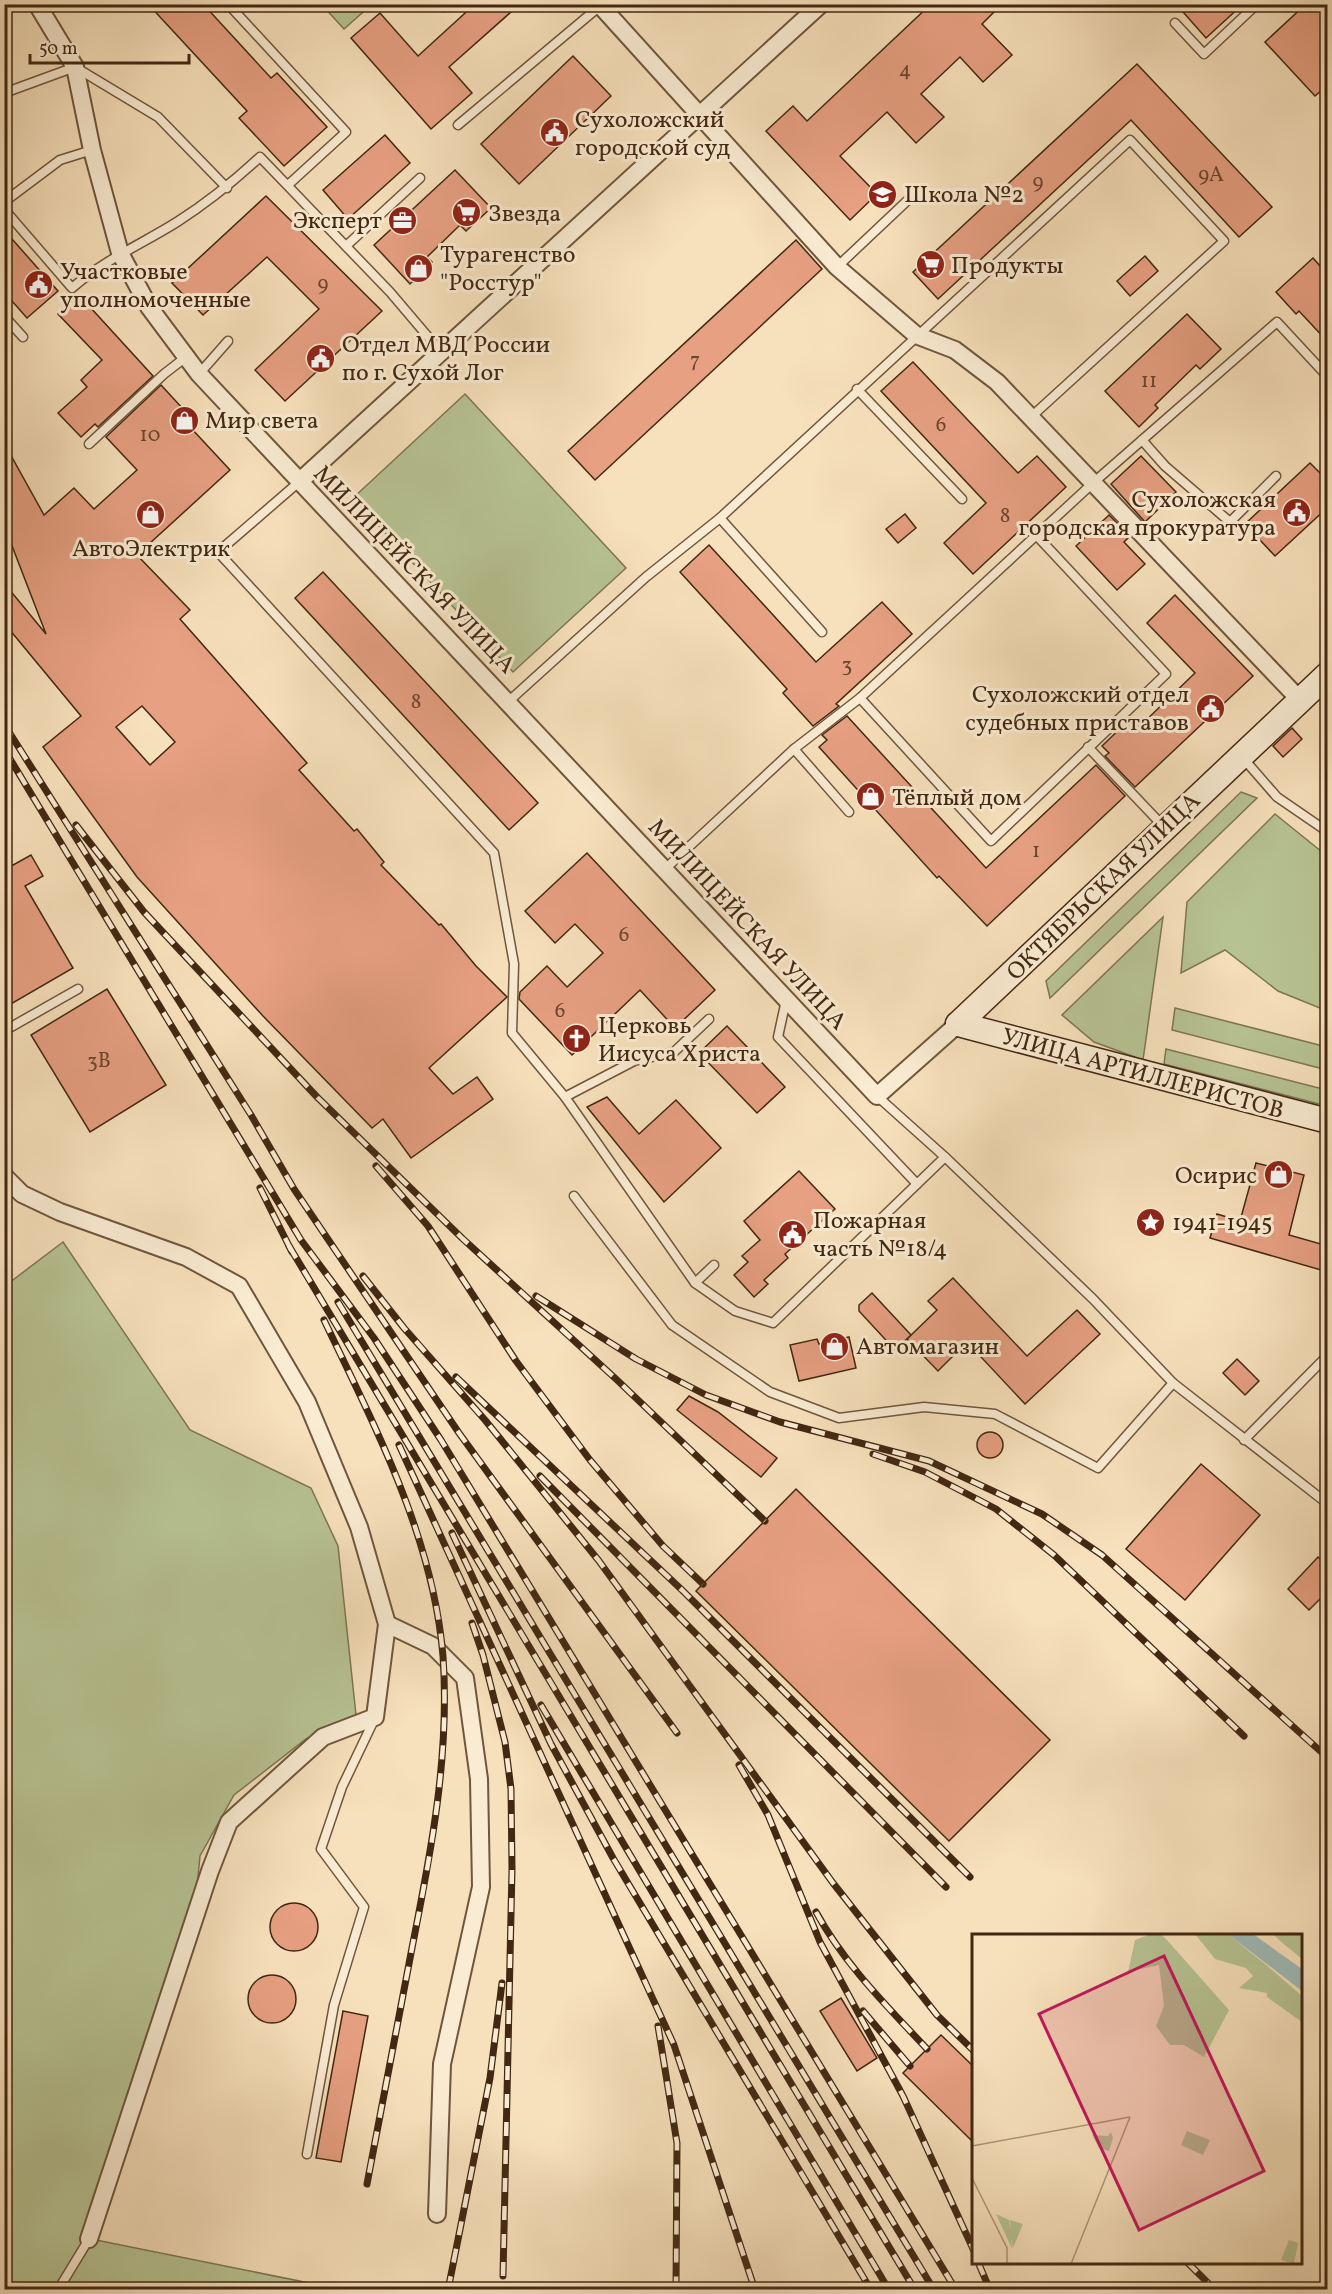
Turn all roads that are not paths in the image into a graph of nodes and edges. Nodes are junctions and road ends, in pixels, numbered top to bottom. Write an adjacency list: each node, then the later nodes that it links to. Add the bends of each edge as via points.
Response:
1 (37, 4): 7 (street, МИЛИЦЕЙСКАЯ УЛИЦА)
2 (228, 4): 13 (lane, via 346,132)
3 (821, 4): 9 (street)
4 (1257, 4): 6 (lane, via 1204,54)
5 (599, 5): 9 (street); 10 (lane)
6 (1175, 23)
7 (75, 67): 8 (lane); 11 (street, МИЛИЦЕЙСКАЯ УЛИЦА); 14 (lane, via 158,117)
8 (4, 93)
9 (700, 116): 20 (street); 25 (street)
10 (458, 125)
11 (92, 150): 16 (lane, via 60,160); 19 (street, МИЛИЦЕЙСКАЯ УЛИЦА)
12 (420, 178): 18 (lane)
13 (288, 185): 14 (lane, via 260,157); 18 (lane)
14 (227, 188): 19 (lane, via 176,223)
15 (909, 200): 20 (lane)
16 (4, 202)
17 (4, 209): 19 (lane, via 72,288)
18 (346, 246): 25 (lane)
19 (120, 253): 26 (street, МИЛИЦЕЙСКАЯ УЛИЦА, via 148,307)
20 (837, 267): 22 (street)
21 (4, 316): 23 (lane)
22 (916, 335): 29 (lane); 30 (street, via 955,350 997,382); 30 (lane, via 1130,140 1224,241)
23 (23, 337)
24 (228, 341): 27 (lane)
25 (441, 352): 34 (street)
26 (186, 357): 27 (street, МИЛИЦЕЙСКАЯ УЛИЦА); 32 (lane)
27 (199, 374): 34 (street, МИЛИЦЕЙСКАЯ УЛИЦА)
28 (1328, 377): 31 (lane, via 1276,322)
29 (857, 389): 36 (lane); 37 (lane)
30 (1031, 417): 35 (street)
31 (1142, 440): 33 (lane, via 1165,466 1230,522); 35 (lane)
32 (89, 444)
33 (1276, 476)
34 (299, 482): 43 (street, МИЛИЦЕЙСКАЯ УЛИЦА); 57 (lane, via 218,552 494,853 514,964 512,1033)
35 (1093, 483): 38 (lane); 42 (street)
36 (962, 499)
37 (720, 518): 39 (lane); 43 (lane, via 646,576)
38 (1037, 536): 41 (lane); 44 (lane, via 1166,674)
39 (822, 632)
40 (1328, 674): 42 (street, ОКТЯБРЬСКАЯ УЛИЦА)
41 (860, 698): 44 (lane, via 991,842); 45 (lane)
42 (1299, 699): 46 (street, ОКТЯБРЬСКАЯ УЛИЦА)
43 (508, 701): 50 (street, МИЛИЦЕЙСКАЯ УЛИЦА)
44 (1089, 747): 48 (lane)
45 (794, 749): 47 (lane); 50 (lane)
46 (1240, 755): 48 (street, ОКТЯБРЬСКАЯ УЛИЦА); 49 (lane, via 1277,797)
47 (849, 812)
48 (1165, 827): 54 (street, ОКТЯБРЬСКАЯ УЛИЦА)
49 (1328, 832)
50 (664, 870): 52 (street, МИЛИЦЕЙСКАЯ УЛИЦА)
51 (78, 989): 55 (lane)
52 (786, 1000): 56 (street, МИЛИЦЕЙСКАЯ УЛИЦА); 61 (lane, via 778,1037)
53 (709, 1019): 57 (lane, via 674,1052 634,1061)
54 (958, 1024): 56 (street, ОКТЯБРЬСКАЯ УЛИЦА); 58 (street, УЛИЦА АРТИЛЛЕРИСТОВ)
55 (4, 1031)
56 (877, 1096): 59 (lane)
57 (565, 1097): 64 (lane)
58 (1328, 1121)
59 (945, 1157): 61 (lane); 66 (lane, via 1093,1299)
60 (4, 1176): 69 (street, via 22,1194 60,1212 186,1257 239,1286 307,1402 359,1527)
61 (917, 1184): 64 (lane, via 773,1323 735,1311)
62 (574, 1196): 66 (lane, via 672,1326 770,1392 839,1418 924,1407 995,1414 1098,1468)
63 (714, 1265): 64 (lane)
64 (694, 1283)
65 (1328, 1355): 67 (lane)
66 (1173, 1383): 67 (lane)
67 (1244, 1440): 68 (lane)
68 (1328, 1504)
69 (387, 1624): 70 (street); 72 (street, via 433,1646 465,1678 479,1779 481,1887 442,2064)
70 (375, 1717): 71 (lane, via 342,1787 321,1849 363,1907 334,2005); 73 (street, via 323,1737 229,1822)
71 (307, 2154)
72 (437, 2214)
73 (89, 2239): 74 (lane)
74 (58, 2289)

